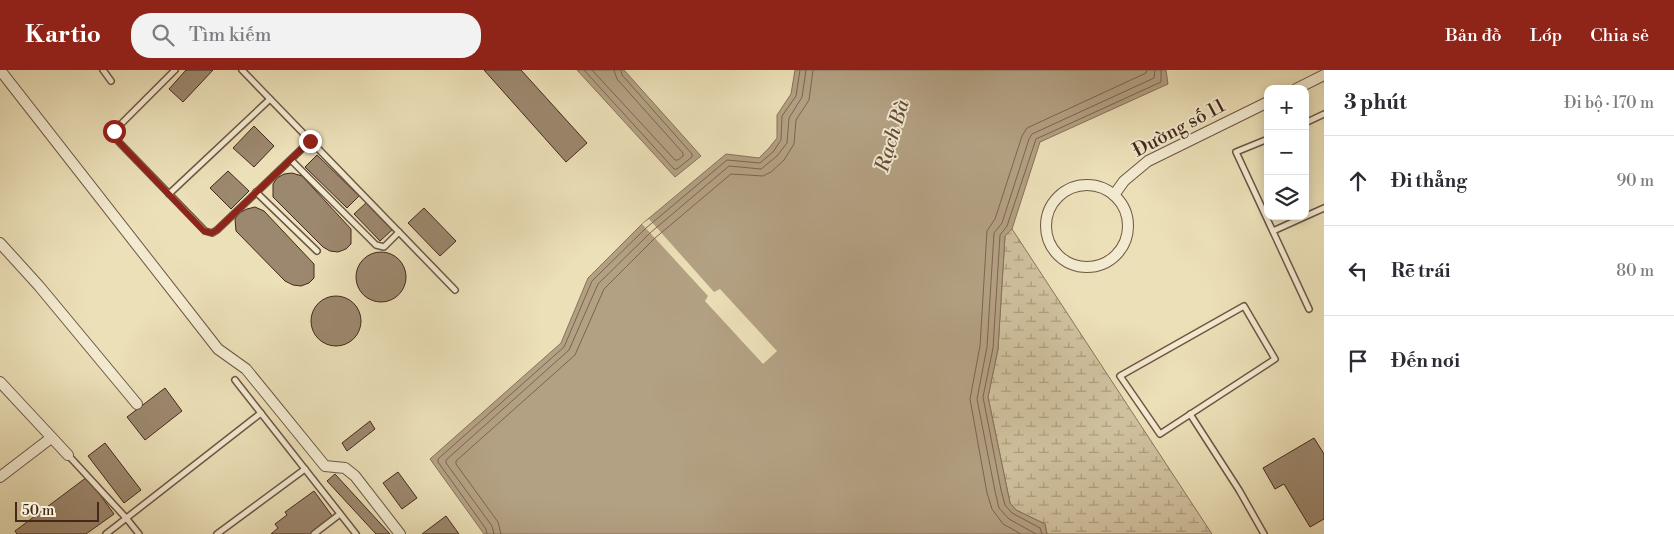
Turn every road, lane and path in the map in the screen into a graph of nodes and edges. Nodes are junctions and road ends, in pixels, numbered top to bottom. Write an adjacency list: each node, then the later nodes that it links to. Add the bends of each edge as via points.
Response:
1 (0, 70): 41 (street, via 218,349 246,369 325,466 345,468 355,476)
2 (103, 70): 6 (lane)
3 (175, 70): 16 (lane, via 114,131 114,137)
4 (242, 70): 8 (lane)
5 (1324, 75): 7 (street)
6 (111, 81)
7 (1304, 85)
8 (270, 99): 12 (lane); 16 (lane)
9 (1264, 104): 17 (street, Đường số 11, via 1148,161 1124,181)
10 (1324, 114): 11 (lane)
11 (1309, 120)
12 (310, 141): 14 (lane); 20 (lane)
13 (1264, 141): 19 (lane, via 1236,152)
14 (291, 160): 15 (lane); 20 (lane, via 376,245 384,247)
15 (256, 192): 16 (lane, via 212,233 204,231); 22 (lane)
16 (169, 194)
17 (1114, 195): 17 (street, via 1125,209 1129,226 1125,242 1115,257 1100,266 1083,268 1066,263 1053,251 1046,236 1045,218 1052,202 1065,190 1082,185 1099,186)
18 (1324, 208): 19 (lane)
19 (1273, 231): 24 (lane)
20 (399, 232): 23 (lane)
21 (0, 243): 27 (street)
22 (317, 251)
23 (455, 290)
24 (1310, 309)
25 (235, 380): 28 (lane)
26 (0, 382): 30 (street)
27 (137, 404)
28 (261, 413): 32 (lane); 35 (lane)
29 (1190, 414): 29 (lane, via 1275,359 1244,306 1120,376 1160,434); 42 (lane)
30 (51, 438): 31 (street); 33 (street)
31 (68, 455): 35 (lane)
32 (305, 469): 34 (lane); 38 (lane)
33 (0, 477)
34 (340, 514): 39 (lane); 40 (lane)
35 (127, 518): 36 (lane); 37 (lane)
36 (106, 534)
37 (139, 534)
38 (216, 534)
39 (314, 534)
40 (356, 534)
41 (400, 534)
42 (1264, 534)

